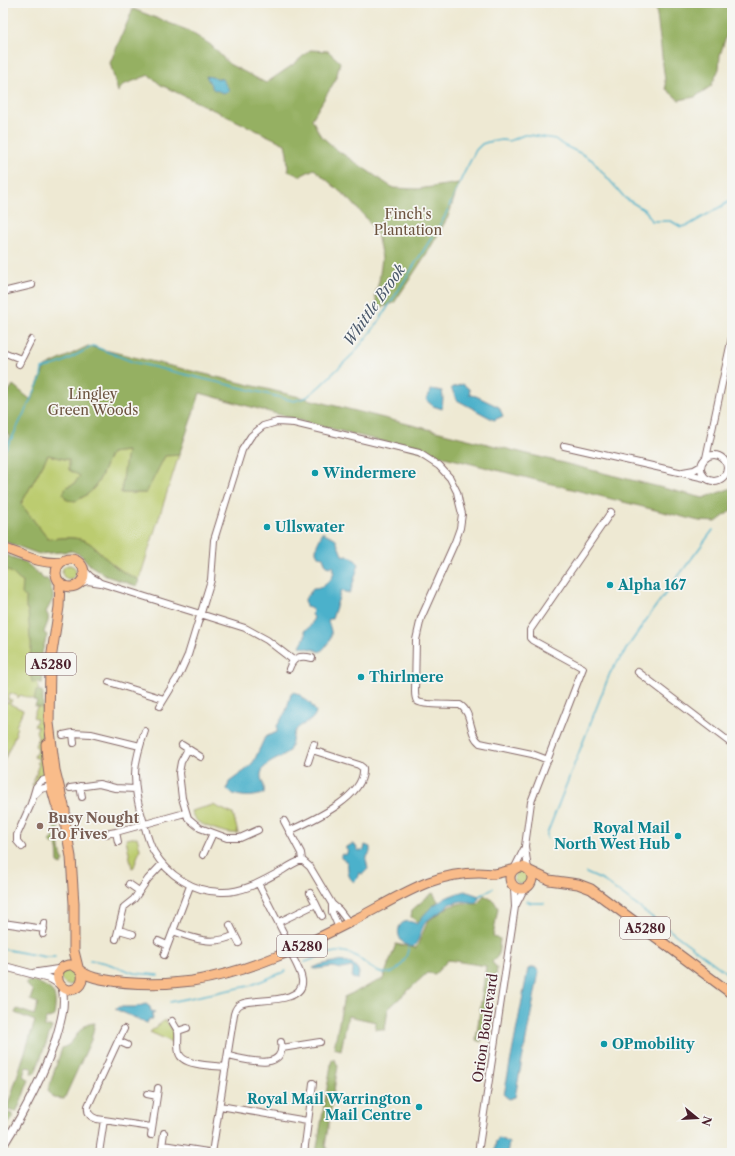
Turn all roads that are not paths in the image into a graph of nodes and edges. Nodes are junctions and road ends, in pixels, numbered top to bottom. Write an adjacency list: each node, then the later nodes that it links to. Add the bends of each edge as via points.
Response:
1 (32, 285): 2 (street)
2 (3, 292)
3 (732, 337): 6 (street)
4 (31, 340): 5 (street, via 20,361)
5 (3, 352)
6 (710, 439): 8 (street); 9 (street)
7 (564, 446): 14 (street)
8 (718, 456): 9 (street); 10 (street)
9 (706, 458): 12 (street)
10 (724, 461): 11 (street); 15 (street)
11 (732, 461)
12 (701, 466): 14 (street); 16 (street)
13 (732, 469): 15 (street)
14 (680, 473): 16 (street)
15 (726, 473): 16 (street, via 717,481)
16 (705, 478)
17 (611, 512): 41 (street, via 530,630 532,640 583,668)
18 (3, 548): 19 (main road)
19 (32, 558): 20 (main road, via 53,563); 22 (main road)
20 (61, 562): 21 (main road, via 74,560); 22 (main road, A5280, via 57,568)
21 (83, 569): 23 (street, via 90,577); 24 (main road, A5280, via 82,577)
22 (58, 578): 24 (main road, via 63,585); 25 (main road, A5280)
23 (101, 583): 24 (street, via 88,581); 26 (street)
24 (75, 585): 25 (main road, A5280, via 64,596)
25 (59, 607): 43 (main road, A5280, via 50,666 49,723)
26 (201, 614): 28 (street, via 245,628 267,640); 32 (street, via 184,664); 41 (street, via 211,580 213,548 218,527 242,450 248,440 263,426 277,422 294,423 419,453 439,466 450,478 457,492 462,514 458,535 418,629 418,701 463,706 475,737 480,743)
27 (312, 658): 28 (street, via 302,657)
28 (293, 660): 29 (street)
29 (289, 669)
30 (638, 672): 38 (street)
31 (109, 682): 32 (street)
32 (164, 699): 33 (street)
33 (160, 706)
34 (145, 731): 39 (street)
35 (73, 734): 36 (street); 37 (street); 39 (street, via 91,734)
36 (63, 735)
37 (74, 743)
38 (732, 744)
39 (140, 746): 46 (street)
40 (201, 757): 48 (street, via 185,747 179,769)
41 (548, 760): 57 (street, via 532,802)
42 (308, 762): 52 (street, via 313,747 359,765 363,772 358,784 342,802)
43 (54, 781): 58 (street, via 34,796 16,836); 87 (main road, A5280, via 60,790 65,810 73,881)
44 (80, 786): 45 (street); 46 (street, via 100,784); 47 (street)
45 (70, 788)
46 (135, 789): 50 (street)
47 (82, 798)
48 (186, 812): 50 (street); 54 (street, via 193,823)
49 (284, 822): 52 (street)
50 (144, 825): 53 (street); 61 (street, via 153,850)
51 (258, 830): 54 (street, via 234,839)
52 (289, 831): 60 (street, via 301,852)
53 (116, 832): 55 (street); 56 (street)
54 (212, 833): 59 (street)
55 (105, 834)
56 (118, 842)
57 (525, 846): 62 (street); 63 (street)
58 (22, 847)
59 (204, 855)
60 (302, 860): 66 (street); 74 (street, via 310,867)
61 (162, 864): 69 (street); 71 (street)
62 (513, 870): 63 (main road, A5280, via 521,866); 64 (main road, A5280); 68 (main road, via 509,876)
63 (529, 870): 65 (main road, A5280); 70 (main road, via 532,878)
64 (494, 874): 68 (main road, A5280); 79 (main road, A5280, via 459,874 439,879)
65 (549, 880): 70 (main road, A5280); 102 (main road, A5280, via 578,884 592,889)
66 (258, 883): 69 (street, via 228,892 212,892); 77 (street)
67 (129, 884): 71 (street)
68 (512, 885): 70 (main road, A5280, via 518,889); 75 (street, Orion Boulevard)
69 (190, 886): 84 (street)
70 (527, 887): 75 (street, Orion Boulevard)
71 (139, 891): 83 (street, via 124,907)
72 (310, 893): 73 (street)
73 (316, 904): 76 (street); 77 (street)
74 (332, 904): 79 (street); 81 (street, via 332,912)
75 (515, 907): 129 (street, Orion Boulevard)
76 (322, 916)
77 (279, 922): 88 (street)
78 (3, 923): 82 (street)
79 (349, 923): 81 (main road, A5280)
80 (230, 925): 86 (street)
81 (339, 928): 93 (main road, A5280)
82 (44, 929)
83 (120, 930): 85 (street); 89 (street)
84 (173, 931): 86 (street, via 210,941); 92 (street)
85 (133, 934)
86 (235, 935): 91 (street)
87 (73, 936): 96 (main road, A5280, via 68,958); 97 (main road, A5280, via 75,958)
88 (285, 936)
89 (116, 939)
90 (158, 941): 92 (street)
91 (239, 943)
92 (167, 945): 94 (street)
93 (290, 952): 99 (main road, A5280, via 227,973 192,981 154,985); 111 (street, via 301,977 301,988 292,995 247,1002 239,1006 233,1017)
94 (164, 955)
95 (3, 966): 98 (street)
96 (61, 968): 97 (main road, A5280, via 71,965); 98 (street); 100 (main road, A5280, via 57,976)
97 (80, 969): 99 (main road, A5280); 101 (main road, A5280, via 83,976)
98 (29, 973): 100 (street, via 51,979)
99 (100, 979): 101 (main road, A5280)
100 (61, 986): 101 (main road, A5280, via 68,990); 103 (street, via 64,994)
101 (78, 986): 103 (street)
102 (732, 994)
103 (63, 1010): 123 (street, via 51,1054 40,1081)
104 (172, 1021): 107 (street)
105 (187, 1028): 107 (street)
106 (124, 1029): 108 (street)
107 (178, 1030): 112 (street, via 179,1052 183,1059 191,1063)
108 (118, 1041): 110 (street); 118 (street, via 88,1106 88,1112 92,1117)
109 (320, 1042): 111 (street, via 281,1045 277,1057 268,1062)
110 (127, 1045)
111 (228, 1056): 112 (street)
112 (226, 1068): 117 (street)
113 (313, 1083): 119 (street)
114 (158, 1088): 116 (street)
115 (147, 1094): 116 (street)
116 (157, 1096): 120 (street)
117 (220, 1106): 119 (street); 127 (street)
118 (104, 1120): 120 (street); 125 (street)
119 (307, 1121): 128 (street)
120 (151, 1127): 122 (street)
121 (164, 1133): 124 (street)
122 (151, 1135)
123 (3, 1146)
124 (162, 1146): 126 (street); 127 (street)
125 (99, 1153)
126 (161, 1153)
127 (213, 1153)
128 (304, 1153)
129 (478, 1153)

